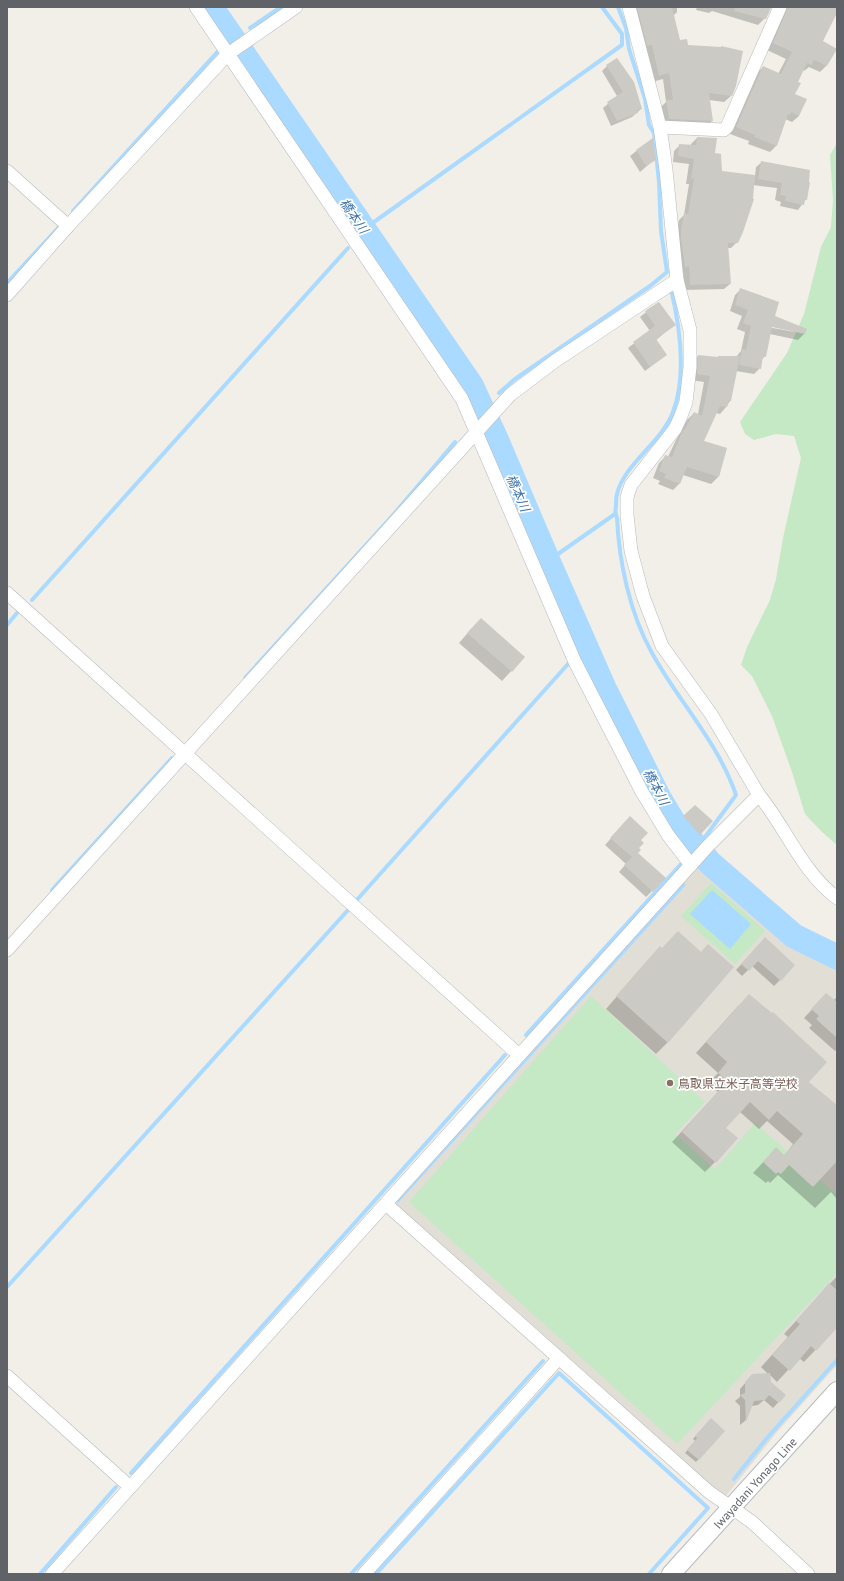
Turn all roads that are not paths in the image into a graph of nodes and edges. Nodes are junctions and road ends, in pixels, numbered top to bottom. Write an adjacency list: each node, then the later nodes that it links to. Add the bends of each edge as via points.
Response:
1 (196, 7): 5 (street)
2 (296, 7): 5 (street)
3 (629, 7): 6 (street)
4 (780, 7): 6 (street, via 724,130)
5 (228, 54): 8 (street); 11 (street, via 462,399)
6 (660, 127): 9 (street)
7 (7, 170): 8 (street)
8 (68, 226): 10 (street)
9 (677, 280): 11 (street, via 555,361 510,395); 14 (street, via 690,330 690,367 686,402 675,429 631,485 627,496 627,514 631,551 643,596 662,646 711,714)
10 (7, 295)
11 (476, 432): 13 (street); 15 (street, via 575,662 642,792 668,835)
12 (7, 593): 13 (street)
13 (186, 753): 17 (street); 18 (street)
14 (759, 795): 15 (street); 16 (street, via 814,876)
15 (693, 863): 18 (street)
16 (837, 898)
17 (7, 950)
18 (519, 1055): 19 (street)
19 (386, 1204): 20 (street); 23 (street)
20 (558, 1358): 24 (street); 26 (street)
21 (7, 1376): 23 (street)
22 (837, 1391): 24 (main road, Iwayadani Yonago Line)
23 (130, 1487): 25 (street)
24 (731, 1509): 27 (main road, Iwayadani Yonago Line); 28 (street, via 752,1522)
25 (52, 1574)
26 (364, 1574)
27 (672, 1574)
28 (808, 1574)

